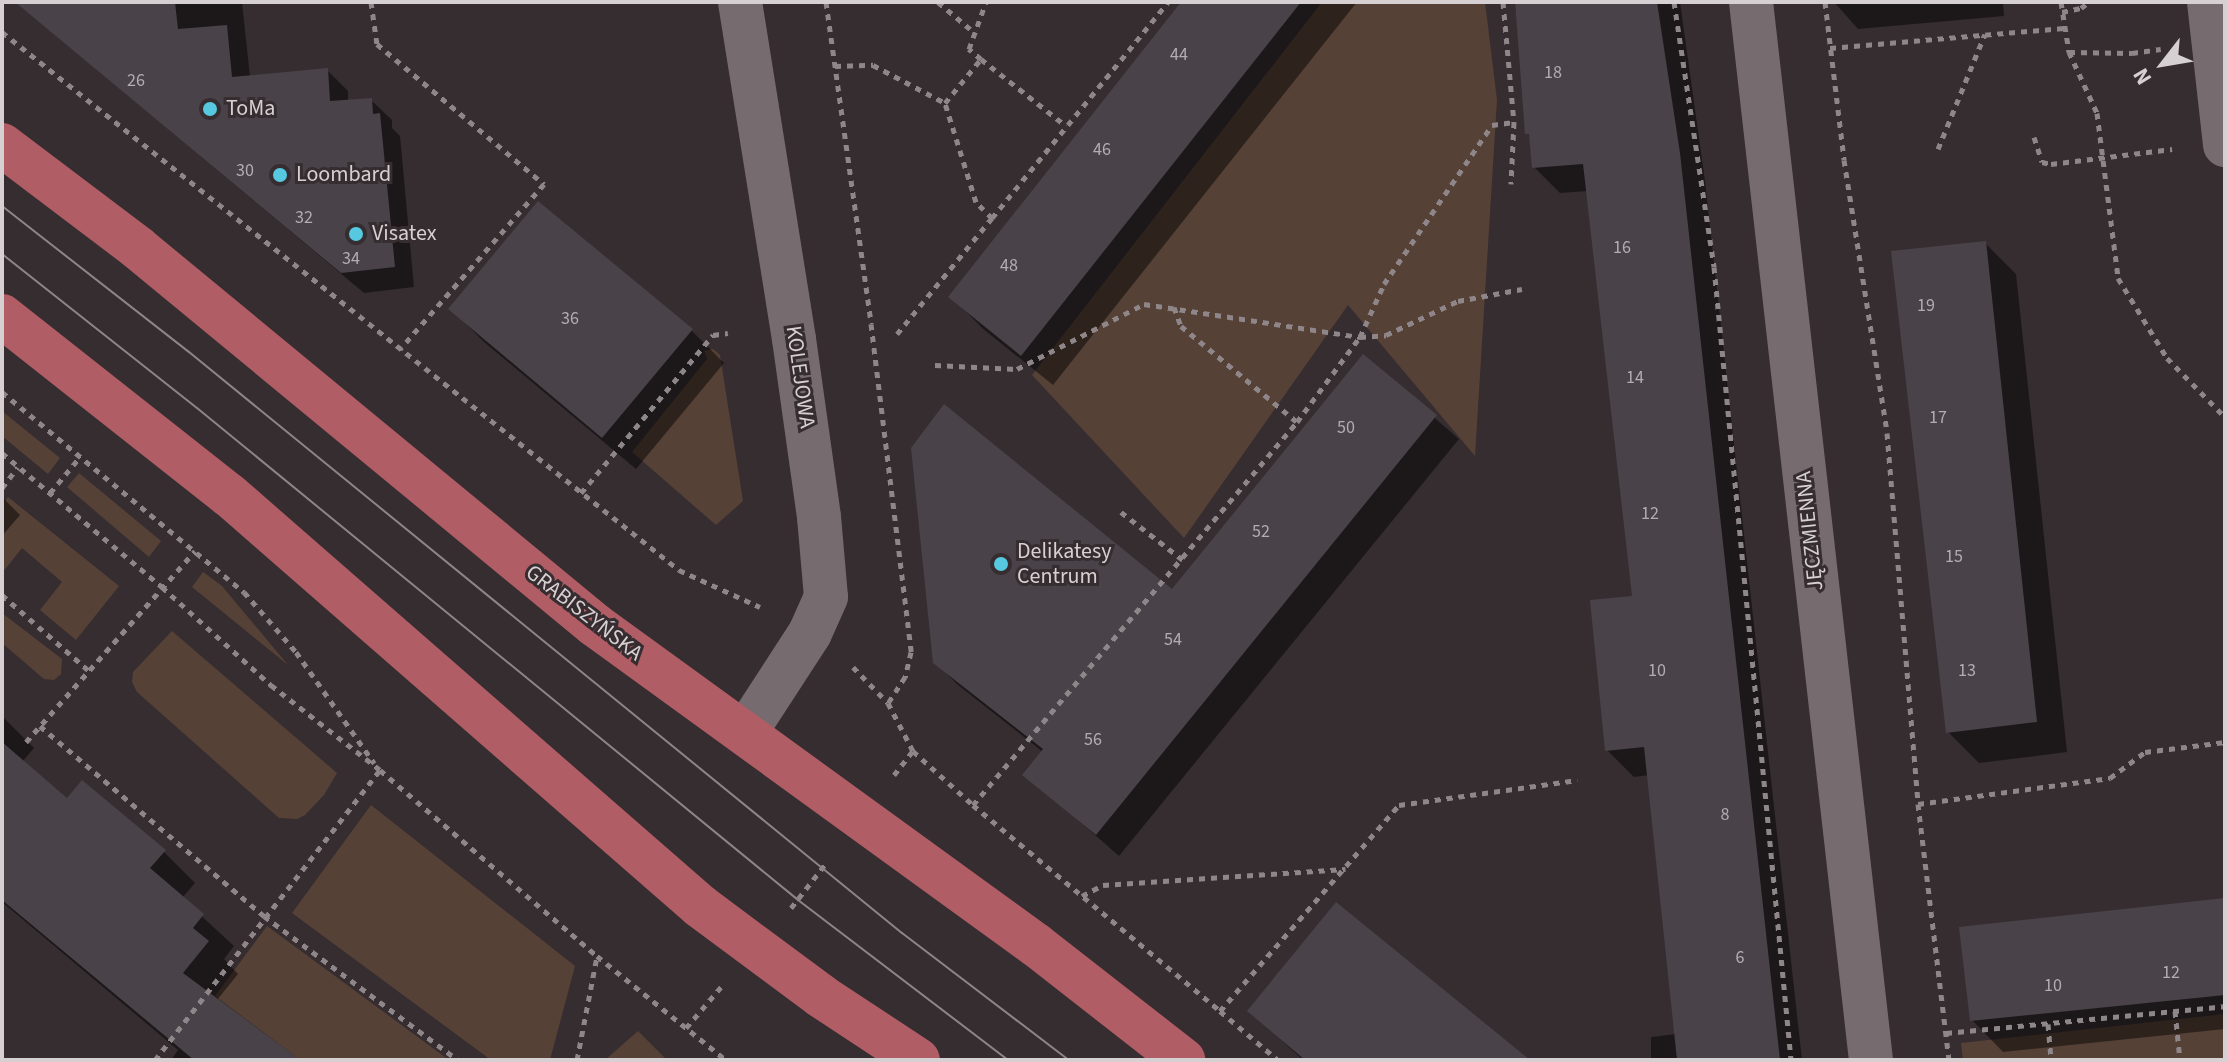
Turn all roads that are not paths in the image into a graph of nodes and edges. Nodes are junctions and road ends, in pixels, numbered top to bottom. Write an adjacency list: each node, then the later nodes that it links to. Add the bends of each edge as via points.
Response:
1 (740, 2): 7 (street, KOLEJOWA, via 794,339 826,597 810,633)
2 (1751, 2): 10 (street, JĘCZMIENNA)
3 (2211, 22): 4 (street)
4 (2225, 144)
5 (2, 145): 7 (main road, GRABISZYŃSKA, via 138,248 595,625)
6 (2, 316): 8 (main road, via 229,495 663,874)
7 (745, 733): 9 (main road, GRABISZYŃSKA, via 1036,945)
8 (898, 1055)
9 (1183, 1060)
10 (1871, 1060)

